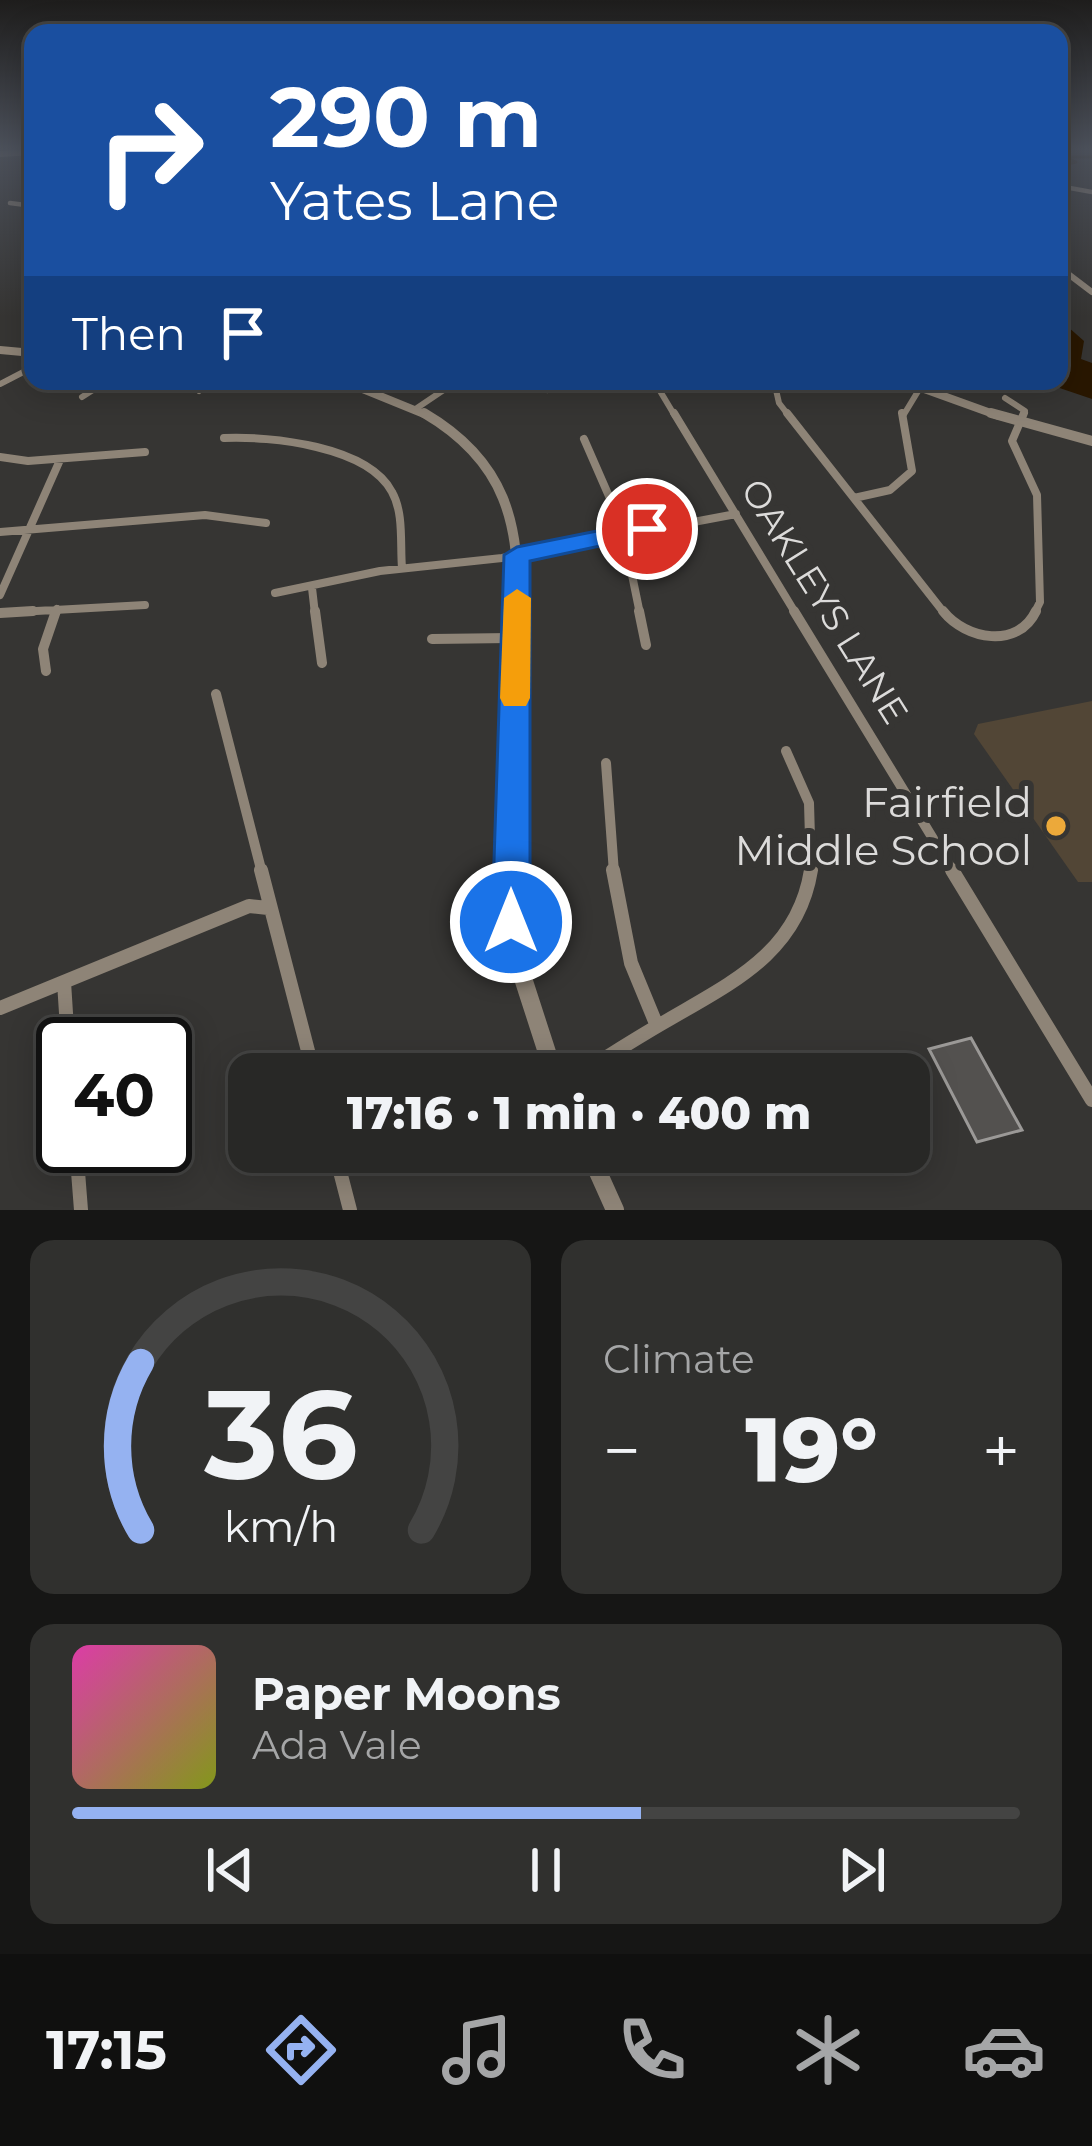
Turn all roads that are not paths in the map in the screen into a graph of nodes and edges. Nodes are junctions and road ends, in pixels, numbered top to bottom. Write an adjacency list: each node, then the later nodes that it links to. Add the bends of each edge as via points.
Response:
1 (1068, 274): 2 (street)
2 (1092, 292)
3 (93, 390): 10 (street)
4 (372, 390): 12 (street)
5 (445, 390): 12 (street)
6 (660, 390): 21 (street, OAKLEYS LANE)
7 (775, 390): 20 (street)
8 (918, 390): 20 (street, via 902,412 913,471 890,490)
9 (926, 390): 13 (street)
10 (82, 397)
11 (1005, 398): 13 (street, via 1024,411)
12 (417, 409): 26 (street, via 459,437 493,476)
13 (1019, 422): 16 (street); 20 (street, via 1013,448 1040,518 1039,608 1020,631 990,638 956,625)
14 (224, 437): 27 (street, via 334,453 373,468 394,495)
15 (584, 439): 25 (street)
16 (1092, 441)
17 (145, 452): 19 (street)
18 (0, 457): 19 (street)
19 (60, 460): 23 (street)
20 (854, 498)
21 (736, 514): 25 (street); 50 (street, OAKLEYS LANE)
22 (266, 523): 23 (street, via 205,515)
23 (27, 530): 24 (street); 30 (street)
24 (0, 532)
25 (624, 533): 26 (street); 36 (street)
26 (517, 555): 27 (street); 34 (street)
27 (402, 568): 28 (street)
28 (312, 588): 29 (street); 37 (street)
29 (275, 593)
30 (0, 595)
31 (145, 605): 32 (street)
32 (57, 608): 33 (street); 38 (street, via 43,649)
33 (0, 614)
34 (516, 638): 35 (street); 48 (street, via 513,947)
35 (432, 639)
36 (646, 645)
37 (322, 663)
38 (46, 671)
39 (216, 694): 42 (street)
40 (786, 751): 46 (street, via 804,779 812,826 801,912 766,963)
41 (606, 763): 46 (street, via 619,923)
42 (268, 908): 43 (street, via 226,915); 47 (street)
43 (64, 982): 44 (street); 45 (street)
44 (0, 1008)
45 (66, 1017)
46 (657, 1026): 49 (street)
47 (308, 1053)
48 (545, 1053)
49 (613, 1053)
50 (1092, 1100)
51 (78, 1173): 54 (street)
52 (340, 1173): 55 (street)
53 (598, 1173): 56 (street)
54 (81, 1210)
55 (350, 1210)
56 (615, 1210)

